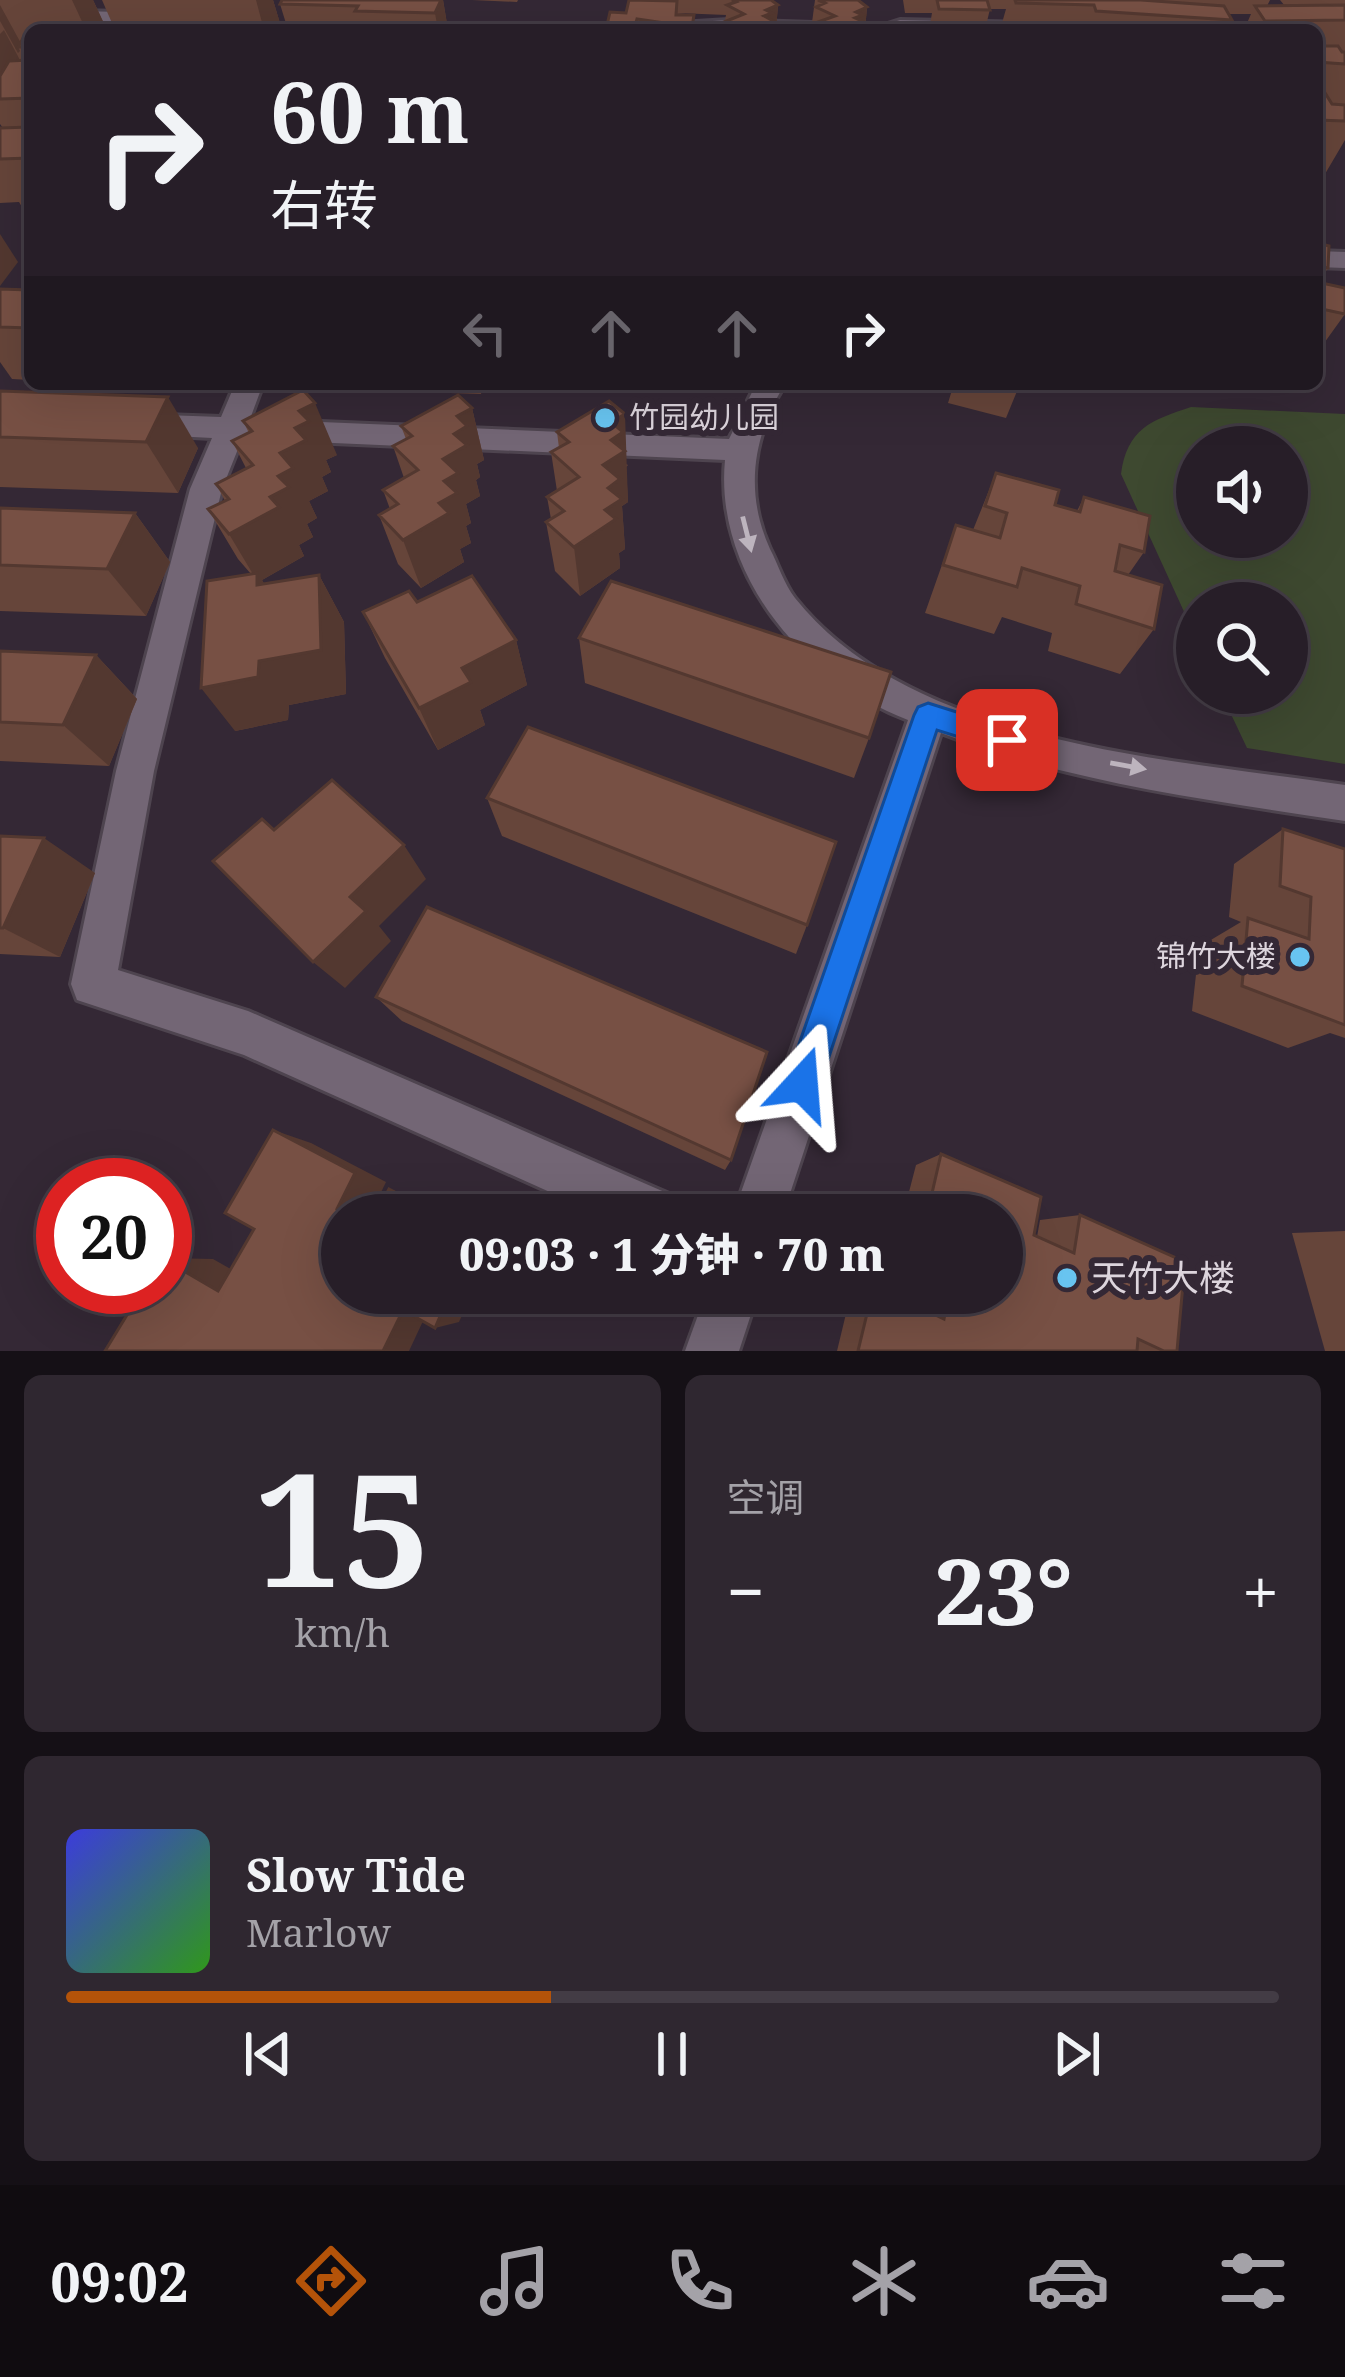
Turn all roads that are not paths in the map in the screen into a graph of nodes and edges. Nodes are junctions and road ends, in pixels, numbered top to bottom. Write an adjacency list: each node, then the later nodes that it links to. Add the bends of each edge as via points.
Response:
1 (0, 15): 2 (lane)
2 (187, 20)
3 (247, 390): 6 (lane)
4 (768, 390): 7 (lane)
5 (116, 424): 6 (lane)
6 (232, 426): 7 (lane); 10 (lane, via 206,489 135,771 94,984 248,1034)
7 (738, 450): 8 (lane, one-way to 8, via 754,563 779,611 823,655)
8 (928, 715): 9 (lane, one-way to 9, via 1047,752); 11 (lane)
9 (1345, 803)
10 (610, 1194)
11 (765, 1194)
12 (725, 1314): 13 (lane)
13 (712, 1351)

